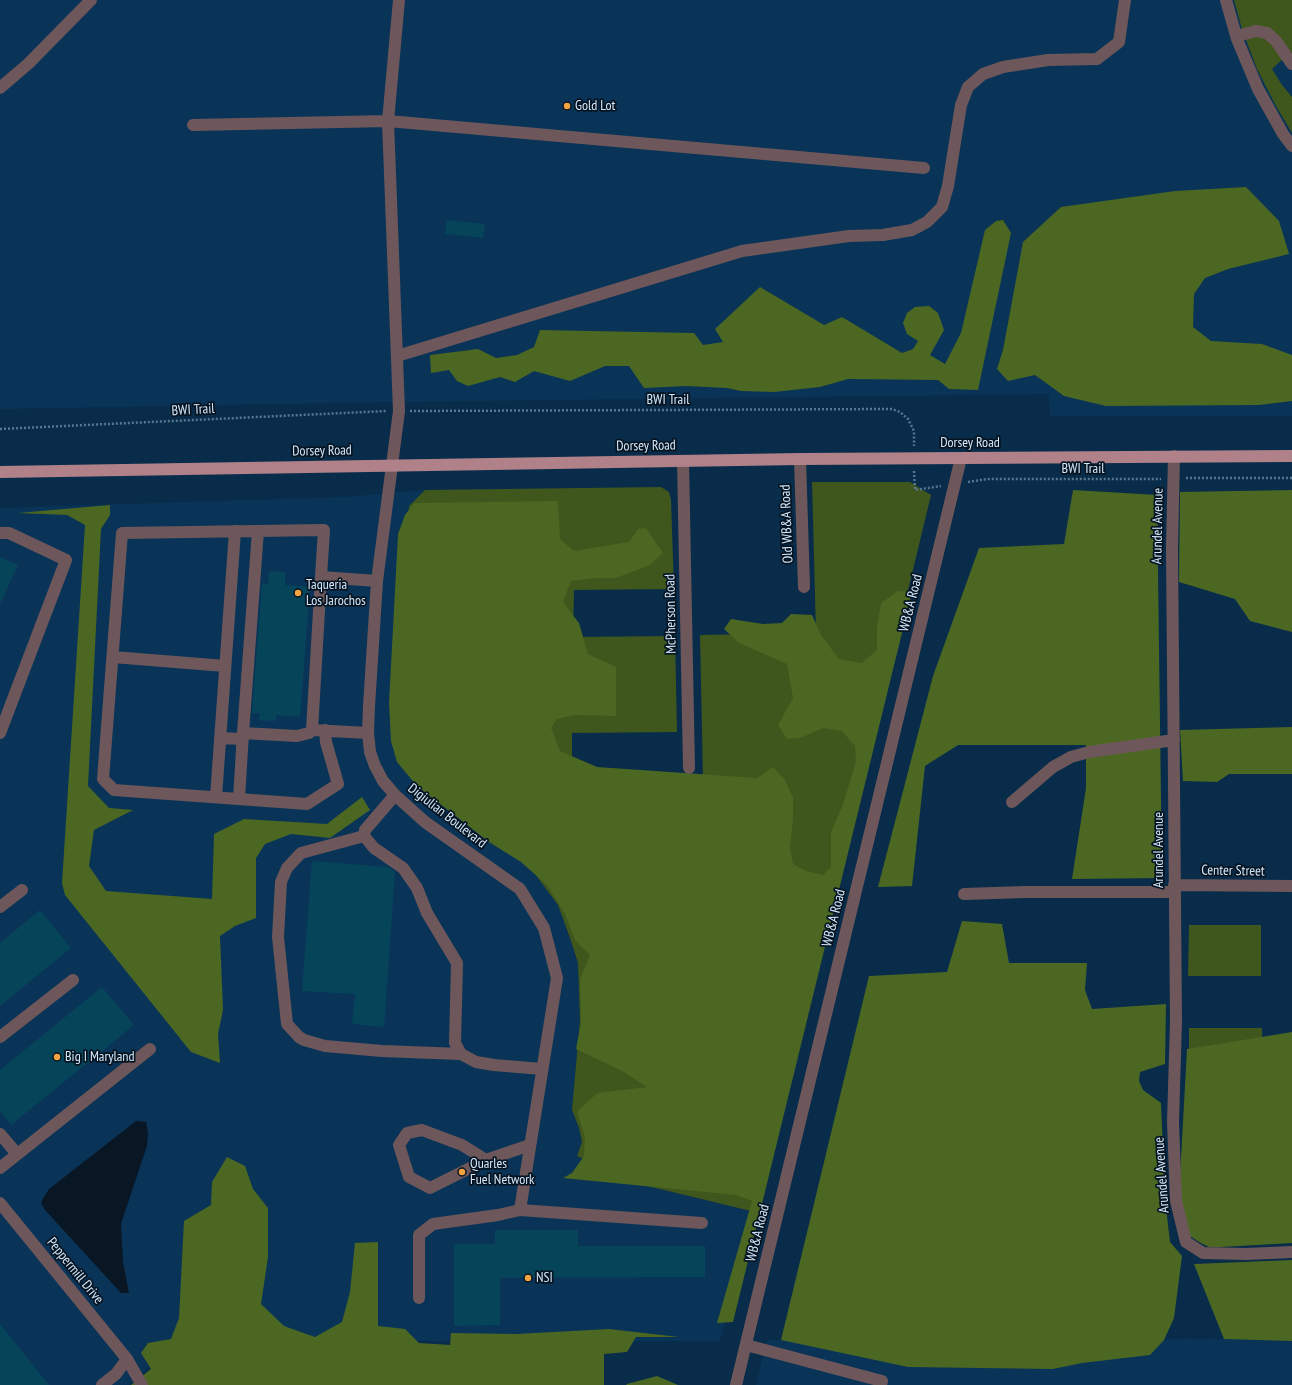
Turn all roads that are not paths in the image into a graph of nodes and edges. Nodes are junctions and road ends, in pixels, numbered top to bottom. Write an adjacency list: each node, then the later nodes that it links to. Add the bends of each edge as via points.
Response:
1 (91, 0): 7 (street, via 28,64)
2 (399, 0): 8 (street, Digiulian Boulevard)
3 (1125, 0): 12 (street, via 1119,42 1097,59 1048,60 1003,67 983,74 968,87 961,106 948,186 942,207 927,222 912,230 883,236 849,236 742,251)
4 (1226, 0): 5 (street)
5 (1236, 36): 6 (street, via 1256,31 1267,33); 10 (street, via 1258,89)
6 (1292, 64)
7 (0, 88)
8 (388, 121): 9 (street); 11 (street); 12 (street, Digiulian Boulevard)
9 (193, 125)
10 (1292, 146)
11 (924, 168)
12 (397, 356): 18 (street, Digiulian Boulevard, via 399,411)
13 (1174, 456): 14 (main road, Dorsey Road); 15 (main road, Dorsey Road); 34 (street, Arundel Avenue)
14 (1292, 456)
15 (962, 458): 16 (main road, Dorsey Road); 61 (street, WB&A Road)
16 (800, 459): 17 (main road, Dorsey Road); 25 (street, Old WB&A Road)
17 (683, 461): 18 (main road, Dorsey Road); 35 (street, McPherson Road)
18 (393, 465): 19 (main road, Dorsey Road); 24 (street, Digiulian Boulevard)
19 (0, 472)
20 (258, 531): 21 (street); 23 (street, via 324,530); 32 (street)
21 (235, 532): 26 (street, via 122,533); 27 (street)
22 (0, 533): 30 (street, via 9,533 66,560)
23 (321, 578): 24 (street); 28 (street)
24 (377, 581): 31 (street, Digiulian Boulevard)
25 (804, 587)
26 (113, 657): 27 (street); 37 (street, via 103,779 114,790)
27 (225, 666): 33 (street)
28 (312, 730): 29 (street); 32 (street, via 297,736)
29 (325, 730): 31 (street); 38 (street, via 338,784 307,804)
30 (0, 733)
31 (368, 733): 36 (street, Digiulian Boulevard, via 370,752 376,766 383,781)
32 (243, 736): 33 (street); 38 (street)
33 (220, 738): 37 (street)
34 (1174, 740): 39 (street, via 1089,752 1071,757 1053,768); 42 (street, Arundel Avenue)
35 (689, 768)
36 (395, 795): 40 (street, via 365,830); 50 (street, Digiulian Boulevard, via 425,822 520,890 544,928 557,978)
37 (216, 797): 38 (street)
38 (239, 799)
39 (1012, 802)
40 (364, 836): 49 (street, via 374,848 403,868 417,888 427,912 457,963 455,1043); 49 (street, via 301,853 287,868 281,882 278,937 287,1024 304,1040 325,1046)
41 (1292, 886): 42 (street, Center Street)
42 (1174, 889): 44 (street, Center Street); 59 (street, Arundel Avenue, via 1176,1021 1173,1122 1176,1201 1186,1242 1203,1253)
43 (22, 890): 45 (street)
44 (964, 894)
45 (0, 907)
46 (73, 980): 47 (street)
47 (0, 1037)
48 (150, 1049): 53 (street)
49 (461, 1054): 50 (street, via 476,1062)
50 (542, 1068): 52 (street, Digiulian Boulevard)
51 (0, 1134): 53 (street)
52 (530, 1145): 54 (street); 57 (street, Digiulian Boulevard)
53 (17, 1154): 55 (street)
54 (486, 1160): 54 (street, via 462,1145 422,1130 407,1134 399,1145 409,1177 430,1188)
55 (0, 1168)
56 (0, 1203): 62 (street, Peppermill Drive)
57 (520, 1210): 58 (street); 60 (street, via 433,1224 419,1235)
58 (702, 1223)
59 (1292, 1252)
60 (419, 1298)
61 (746, 1345): 65 (street, WB&A Road); 66 (street, via 882,1381)
62 (127, 1359): 63 (street, via 116,1374); 64 (street, Peppermill Drive)
63 (102, 1385)
64 (142, 1385)
65 (736, 1385)
66 (881, 1385)

